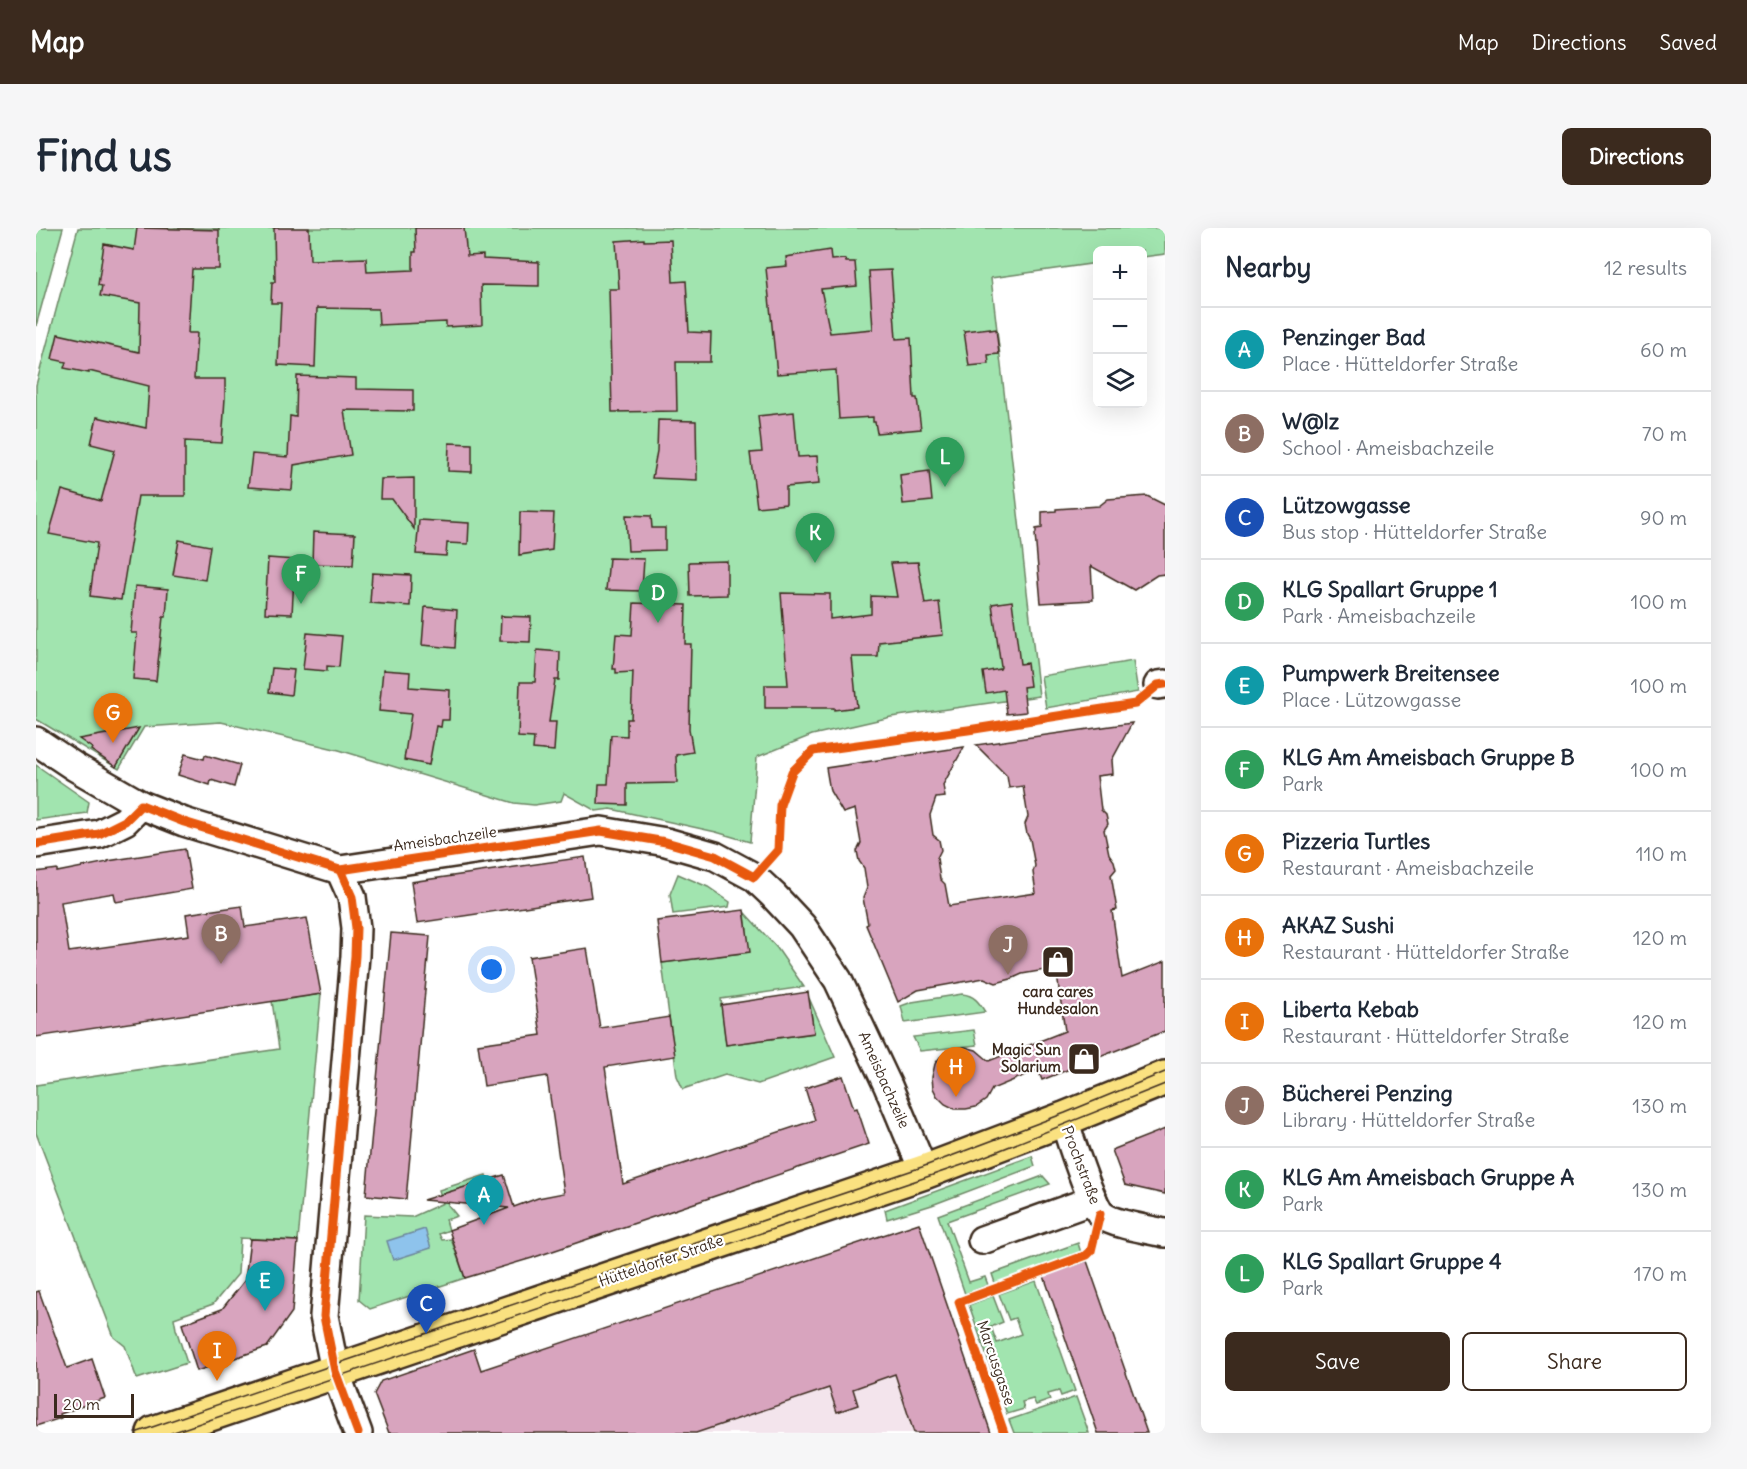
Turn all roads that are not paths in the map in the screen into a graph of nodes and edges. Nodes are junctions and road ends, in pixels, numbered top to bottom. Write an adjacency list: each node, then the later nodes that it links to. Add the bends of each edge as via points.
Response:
1 (36, 741): 2 (street, Ameisbachzeile)
2 (141, 805): 3 (street, via 125,821 99,834); 4 (street, Ameisbachzeile)
3 (36, 844)
4 (340, 870): 7 (street, Ameisbachzeile, via 601,831 666,842 715,856 754,878 773,895 802,926 838,980); 11 (street, via 351,897 356,928 324,1316)
5 (1165, 1078): 6 (main road, Hütteldorfer Straße)
6 (1064, 1119): 7 (main road, Hütteldorfer Straße); 8 (street, Prochstraße)
7 (924, 1172): 11 (main road, Hütteldorfer Straße)
8 (1101, 1210): 9 (street, Prochstraße); 10 (street)
9 (1165, 1233)
10 (982, 1240)
11 (335, 1371): 12 (main road, Hütteldorfer Straße); 13 (street)
12 (154, 1433)
13 (358, 1433)

